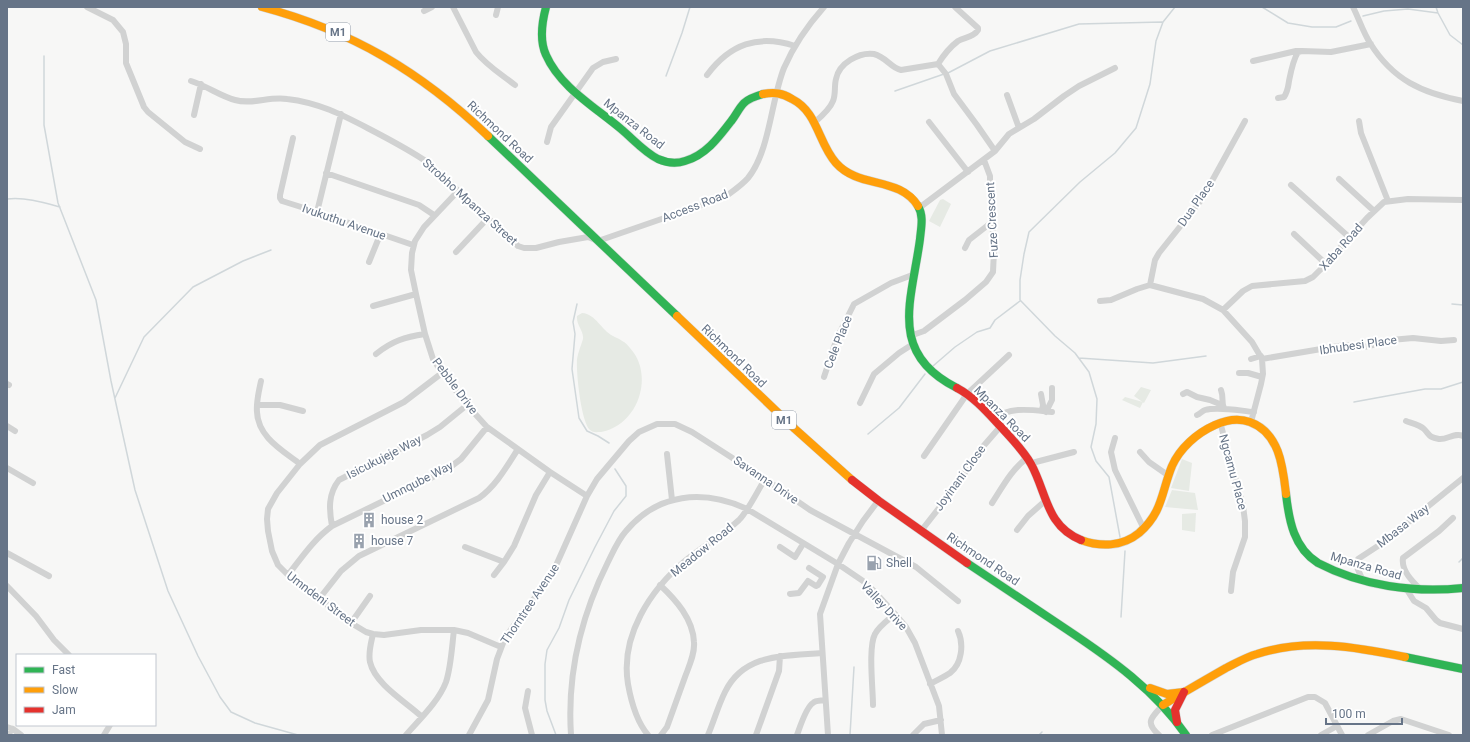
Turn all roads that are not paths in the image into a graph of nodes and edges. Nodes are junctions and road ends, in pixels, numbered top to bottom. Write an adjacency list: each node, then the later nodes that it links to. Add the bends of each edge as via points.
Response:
1 (87, 7): 37 (street, via 113,20 123,32 126,63 144,107 185,142)
2 (262, 7): 56 (main road, Richmond Road / M1, via 289,14 341,34 408,70 434,88 463,112)
3 (432, 7): 10 (street)
4 (453, 7): 22 (street, via 476,52 487,64)
5 (498, 7): 11 (street)
6 (546, 7): 24 (main road, Mpanza Road, via 542,37 545,52)
7 (824, 7): 13 (street, Access Road)
8 (954, 7): 17 (street, via 978,30 976,34 959,41)
9 (1353, 7): 12 (street)
10 (424, 11)
11 (496, 15)
12 (1371, 44): 14 (street, via 1331,52); 27 (street, via 1392,70 1414,86 1431,93)
13 (795, 46): 19 (street, via 773,41 746,43 727,54); 23 (street, Access Road)
14 (1303, 51): 16 (street); 26 (street, via 1298,52 1296,57 1287,92 1284,97)
15 (616, 59): 24 (street, via 593,68)
16 (1253, 61)
17 (938, 64): 32 (street, via 901,70 873,54 858,56 838,72 833,102); 38 (street, via 946,74 954,94)
18 (1115, 68): 34 (street, via 1079,86)
19 (707, 75)
20 (191, 81): 21 (street, Strobho Mpanza Street)
21 (200, 84): 28 (street, Strobho Mpanza Street, via 234,100 286,98); 29 (street)
22 (515, 84)
23 (777, 92): 24 (main road, Mpanza Road, via 748,100 703,154 687,161 672,163 646,151); 32 (main road, via 801,102); 56 (street, Access Road, via 758,161 748,178 736,190 725,197)
24 (575, 94): 36 (street, via 551,127)
25 (1007, 95): 34 (street)
26 (1278, 98)
27 (1463, 100)
28 (341, 114): 41 (street); 44 (street, Strobho Mpanza Street, via 414,152)
29 (194, 115)
30 (1245, 121): 63 (street, Dua Place, via 1202,199 1159,253)
31 (1359, 121): 46 (street, via 1361,133)
32 (815, 122): 47 (main road, via 825,149 845,171 864,180 902,190)
33 (929, 122): 40 (street)
34 (1018, 128): 38 (street)
35 (293, 138): 49 (street, Ivukuthu Avenue, via 280,198 282,201)
36 (547, 142)
37 (200, 149)
38 (995, 151): 39 (street)
39 (984, 160): 40 (street); 52 (street, Fuze Crescent, via 990,176)
40 (968, 172): 47 (street)
41 (326, 174): 49 (street); 50 (street, via 419,205)
42 (1339, 179): 48 (street)
43 (1291, 185): 55 (street)
44 (458, 191): 50 (street, Pebble Drive); 51 (street, Strobho Mpanza Street)
45 (1463, 200): 46 (street, Xaba Road)
46 (1388, 201): 48 (street, Xaba Road)
47 (919, 208): 62 (main road, Mpanza Road, via 922,222)
48 (1374, 211): 55 (street, Xaba Road)
49 (317, 212): 54 (street, Ivukuthu Avenue)
50 (434, 215): 57 (street, Pebble Drive)
51 (487, 219): 56 (street, Strobho Mpanza Street, via 518,246 524,248 588,238); 59 (street)
52 (992, 222): 58 (street, via 969,240); 69 (street, Fuze Crescent, via 994,265 989,278 965,300)
53 (1294, 234): 61 (street)
54 (380, 235): 57 (street, Ivukuthu Avenue); 60 (street)
55 (1350, 238): 61 (street, Xaba Road)
56 (598, 242): 118 (main road, Richmond Road / M1, via 783,418)
57 (413, 245): 64 (street, Pebble Drive, via 411,270)
58 (965, 248)
59 (456, 252)
60 (369, 262)
61 (1326, 264): 67 (street, Xaba Road, via 1305,281 1249,287)
62 (914, 274): 69 (main road, Mpanza Road, via 908,326); 77 (street, Cele Place, via 890,283 854,304 837,338)
63 (1150, 285): 65 (street); 67 (street, via 1203,299)
64 (416, 294): 66 (street); 68 (street, Pebble Drive)
65 (1100, 302)
66 (373, 306)
67 (1223, 310): 73 (street, via 1252,342)
68 (425, 334): 71 (street, via 394,342); 75 (street, Pebble Drive, via 433,359)
69 (911, 340): 82 (main road, Mpanza Road, via 928,368 942,380); 85 (street, Fuze Crescent, via 874,374)
70 (1454, 340): 73 (street, Ibhubesi Place, via 1391,340 1364,347 1346,346)
71 (376, 354)
72 (1009, 355): 82 (street)
73 (1262, 358): 74 (street, Ibhubesi Place); 78 (street)
74 (1251, 359)
75 (442, 373): 87 (street, Pebble Drive); 109 (street, Umndeni Street, via 404,402 320,445)
76 (1239, 373): 78 (street)
77 (824, 377)
78 (1262, 377): 91 (street)
79 (261, 380): 86 (street)
80 (1052, 388): 90 (street, via 1052,400)
81 (1221, 390): 88 (street)
82 (967, 394): 93 (main road, Mpanza Road); 107 (street)
83 (1041, 394): 90 (street)
84 (1183, 394): 88 (street, via 1187,392)
85 (860, 403)
86 (257, 405): 89 (street, via 280,405); 109 (street, via 261,428 271,441)
87 (467, 405): 98 (street, Pebble Drive); 123 (street, Isicukujeje Way, via 427,435 339,480 330,499)
88 (1224, 407): 91 (street); 92 (street)
89 (303, 411)
90 (1047, 412): 93 (street, via 1008,411)
91 (1254, 412): 96 (street)
92 (1197, 415)
93 (993, 419): 99 (main road, Mpanza Road)
94 (1406, 420): 101 (street, via 1423,428 1431,437 1443,439 1457,434)
95 (1220, 422): 96 (main road, Mpanza Road, via 1236,419); 112 (main road, Mpanza Road, via 1184,447); 144 (street, Ngcamu Place, via 1245,521 1245,537 1233,572)
96 (1251, 422): 138 (main road, Mpanza Road, via 1272,438 1278,450 1291,526 1306,554 1326,567)
97 (7, 426): 100 (street)
98 (488, 427): 103 (street, Pebble Drive); 123 (street, Umnqube Way, via 461,459 445,471)
99 (1000, 427): 108 (main road, Mpanza Road); 126 (street, Joyinani Close, via 980,450)
100 (15, 430)
101 (1463, 436)
102 (1115, 438): 124 (street, via 1111,452 1115,470)
103 (518, 449): 111 (street, Pebble Drive); 147 (street, via 486,494 359,556 341,571)
104 (1074, 452): 108 (street)
105 (1140, 452): 112 (street)
106 (666, 454): 117 (street)
107 (924, 456)
108 (1030, 460): 119 (main road, Mpanza Road); 120 (street, via 1013,470)
109 (300, 464): 135 (street, Umndeni Street, via 268,509 268,532 274,558)
110 (7, 468): 115 (street)
111 (550, 472): 116 (street, Pebble Drive); 132 (street)
112 (1169, 476): 124 (main road, Mpanza Road, via 1159,511)
113 (1463, 478): 138 (street, Mbasa Way, via 1384,542 1358,559 1357,567)
114 (765, 479): 116 (street, Savanna Drive, via 683,427 675,424 657,424 639,432 629,441 597,479); 121 (street, Meadow Road); 127 (street, Savanna Drive, via 810,510)
115 (33, 483)
116 (587, 496): 155 (street, Thorntree Avenue, via 554,570)
117 (672, 500): 121 (street, Valley Drive, via 706,496 732,502); 179 (street, Valley Drive, via 639,518 626,531 599,580 583,623 575,656 571,695)
118 (878, 500): 126 (main road, Richmond Road / M1); 127 (street)
119 (1045, 501): 124 (main road, Mpanza Road, via 1055,521 1072,536 1085,542 1114,545 1133,538); 125 (street)
120 (992, 502)
121 (747, 509): 128 (street, Valley Drive); 139 (street, Meadow Road, via 740,519 687,559)
122 (1453, 518): 143 (street, via 1403,558 1403,567)
123 (332, 526): 135 (street, Umnqube Way, via 309,547)
124 (1144, 529)
125 (1017, 530)
126 (921, 531): 160 (main road, Richmond Road / M1)
127 (854, 534): 133 (street); 148 (street, Savanna Drive, via 916,567)
128 (803, 544): 130 (street, via 795,557); 133 (street, Valley Drive)
129 (465, 547): 132 (street)
130 (780, 547)
131 (7, 553): 137 (street)
132 (504, 562): 136 (street)
133 (838, 564): 149 (street, Valley Drive, via 863,581); 156 (street, via 820,614)
134 (809, 568): 145 (street, via 823,577 818,585 808,581 799,593)
135 (288, 575): 147 (street, Umndeni Street)
136 (494, 575)
137 (49, 576)
138 (1362, 579): 142 (main road, Mpanza Road)
139 (660, 585): 180 (street, Meadow Road, via 638,622 630,643 626,667 637,716); 181 (street, via 683,610 691,627 694,644 691,661 667,727)
140 (7, 586): 157 (street)
141 (1463, 588): 143 (main road, Mpanza Road)
142 (1407, 590): 143 (main road, Mpanza Road); 151 (street, via 1414,601 1426,608 1436,620)
143 (1421, 590)
144 (1231, 591)
145 (790, 594)
146 (370, 596): 150 (street)
147 (319, 599): 150 (street, Umndeni Street)
148 (958, 601)
149 (894, 614): 161 (street, Valley Drive, via 911,635); 165 (street, via 875,633 872,643)
150 (351, 623): 154 (street, Umndeni Street)
151 (1463, 629)
152 (454, 630): 154 (street, Umndeni Street); 155 (street, Umndeni Street); 167 (street, via 446,681)
153 (958, 631): 161 (street, via 962,643 957,664 950,673)
154 (373, 634): 167 (street, via 370,651 373,671 385,685)
155 (501, 647): 177 (street, Thorntree Avenue, via 488,700)
156 (822, 653): 158 (street); 164 (street)
157 (68, 654)
158 (780, 656): 182 (street, via 753,663 733,680 725,690); 183 (street, via 779,671)
159 (1463, 669): 163 (main road, via 1367,651 1312,645 1259,653)
160 (1135, 678): 163 (main road, via 1157,693); 166 (main road, Richmond Road / M1)
161 (930, 684): 168 (street, Valley Drive, via 939,706)
162 (528, 691): 178 (street, via 525,708)
163 (1184, 692): 166 (main road); 169 (main road, via 1175,710)
164 (825, 700): 184 (street, via 811,704); 185 (street)
165 (873, 705)
166 (1163, 705): 169 (main road, Richmond Road / M1); 188 (street, via 1150,724)
167 (422, 716): 176 (street)
168 (941, 720): 186 (street, via 924,724); 187 (street, Valley Drive)
169 (1177, 722): 189 (main road, Richmond Road / M1)
170 (109, 726): 175 (street)
171 (1337, 726): 190 (street, via 1325,703 1315,697 1308,697); 191 (street); 192 (street)
172 (10, 728): 173 (street); 174 (street)
173 (7, 735)
174 (21, 735)
175 (104, 735)
176 (406, 735)
177 (469, 735)
178 (532, 735)
179 (571, 735)
180 (648, 735)
181 (661, 735)
182 (708, 735)
183 (756, 735)
184 (797, 735)
185 (828, 735)
186 (913, 735)
187 (942, 735)
188 (1159, 735)
189 (1186, 735)
190 (1212, 735)
191 (1321, 735)
192 (1342, 735)
193 (1368, 735): 194 (street, via 1398,719)
194 (1449, 735)

